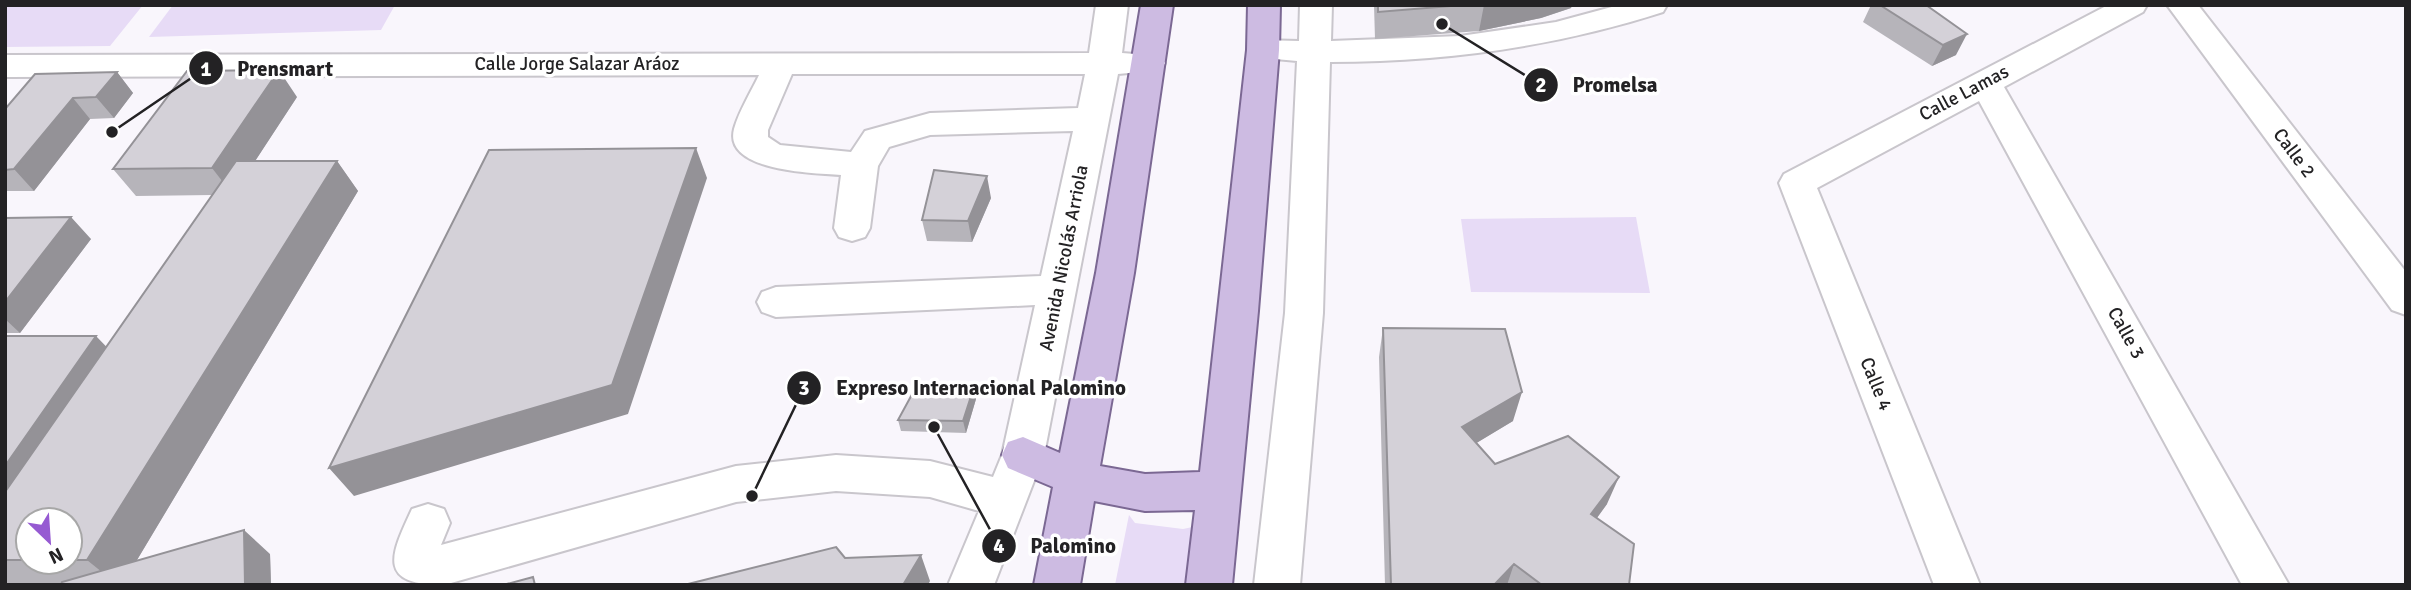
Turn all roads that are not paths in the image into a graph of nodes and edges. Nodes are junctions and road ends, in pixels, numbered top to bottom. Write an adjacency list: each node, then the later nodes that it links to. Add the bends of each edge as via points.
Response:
1 (1112, 5): 10 (street, Avenida Nicolás Arriola)
2 (1157, 5): 12 (main road)
3 (1264, 5): 8 (main road)
4 (1316, 5): 9 (street)
5 (1652, 5): 9 (street, via 1588,27 1500,45)
6 (2132, 5): 15 (street, Calle Lamas)
7 (2182, 5): 22 (street, Calle 2)
8 (1263, 50): 9 (street); 26 (main road)
9 (1316, 52): 32 (street, via 1304,313)
10 (1104, 62): 11 (street, Calle Jorge Salazar Aráoz); 12 (street, Calle Jorge Salazar Aráoz); 17 (street, Avenida Nicolás Arriola)
11 (780, 64): 14 (street, Calle Jorge Salazar Aráoz); 18 (street, via 751,130 751,142 772,156)
12 (1149, 64): 25 (main road)
13 (5, 66): 14 (street, Calle Jorge Salazar Aráoz)
14 (114, 66): 16 (street)
15 (1986, 82): 19 (street, Calle Lamas); 34 (street, Calle 3)
16 (88, 94)
17 (1091, 119): 18 (street, via 930,124 877,139); 21 (street, Avenida Nicolás Arriola)
18 (860, 165): 20 (street)
19 (1797, 183): 33 (street, Calle 4)
20 (852, 228)
21 (1058, 290): 23 (street); 24 (street, Avenida Nicolás Arriola)
22 (2406, 300)
23 (776, 302)
24 (1023, 455): 25 (main road); 27 (street, Avenida Nicolás Arriola)
25 (1077, 477): 26 (main road, via 1165,496); 30 (main road)
26 (1222, 486): 31 (main road)
27 (1006, 499): 28 (street, via 930,479 836,473 736,484 428,569 417,563 418,546); 29 (street, Avenida Nicolás Arriola)
28 (428, 523)
29 (971, 585)
30 (1058, 585)
31 (1209, 585)
32 (1277, 585)
33 (1957, 585)
34 (2266, 585)

